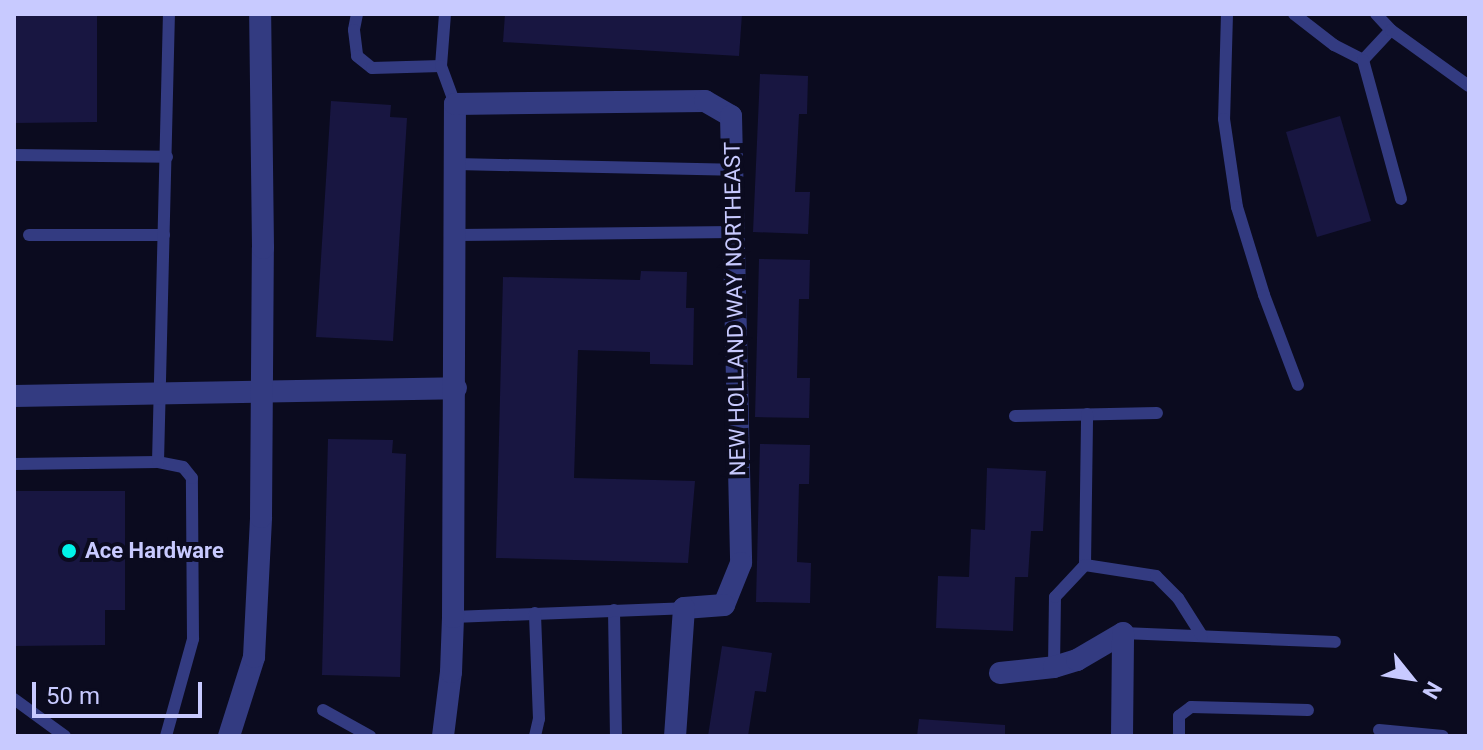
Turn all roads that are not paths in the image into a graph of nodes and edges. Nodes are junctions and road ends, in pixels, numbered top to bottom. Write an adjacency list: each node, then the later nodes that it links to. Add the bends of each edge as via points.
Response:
1 (169, 14): 14 (lane)
2 (260, 14): 24 (street)
3 (357, 14): 10 (lane, via 357,56 372,68)
4 (445, 14): 10 (lane)
5 (1227, 14): 22 (lane, via 1224,119 1237,207)
6 (1294, 14): 9 (lane)
7 (1376, 14): 8 (lane)
8 (1391, 30): 9 (lane); 11 (lane)
9 (1363, 60): 17 (lane)
10 (441, 66): 12 (lane)
11 (1469, 86)
12 (455, 104): 15 (street); 16 (street, NEW HOLLAND WAY NORTHEAST, via 705,101 731,116)
13 (14, 155): 14 (lane)
14 (167, 157): 20 (lane)
15 (456, 164): 16 (lane); 21 (street)
16 (732, 170): 18 (street, NEW HOLLAND WAY NORTHEAST)
17 (1401, 199)
18 (733, 232): 21 (lane); 33 (street, NEW HOLLAND WAY NORTHEAST, via 741,563 724,605)
19 (29, 235): 20 (lane)
20 (164, 235): 25 (lane)
21 (457, 235): 23 (street)
22 (1298, 385)
23 (456, 388): 24 (street); 36 (street)
24 (262, 392): 25 (street); 48 (street, via 254,657)
25 (159, 393): 26 (street); 30 (lane)
26 (14, 396)
27 (1157, 413): 28 (lane)
28 (1087, 414): 29 (lane); 32 (lane)
29 (1015, 416)
30 (158, 462): 31 (lane); 47 (lane, via 183,467 192,478 193,639)
31 (14, 464)
32 (1085, 565): 38 (lane, via 1156,576 1178,598); 40 (lane, via 1055,597)
33 (684, 608): 34 (lane); 53 (street)
34 (614, 610): 35 (lane); 52 (lane)
35 (535, 613): 36 (lane); 51 (lane)
36 (453, 617): 50 (street)
37 (1123, 633): 38 (lane); 40 (street); 54 (street)
38 (1202, 636): 39 (lane)
39 (1335, 642)
40 (1054, 667): 41 (street)
41 (1000, 673)
42 (14, 699): 46 (lane)
43 (323, 710): 49 (lane)
44 (1308, 710): 55 (lane, via 1191,707 1179,716)
45 (1379, 730): 56 (lane)
46 (65, 736)
47 (166, 736)
48 (229, 736)
49 (370, 736)
50 (443, 736)
51 (535, 736)
52 (616, 736)
53 (675, 736)
54 (1122, 736)
55 (1179, 736)
56 (1443, 736)

